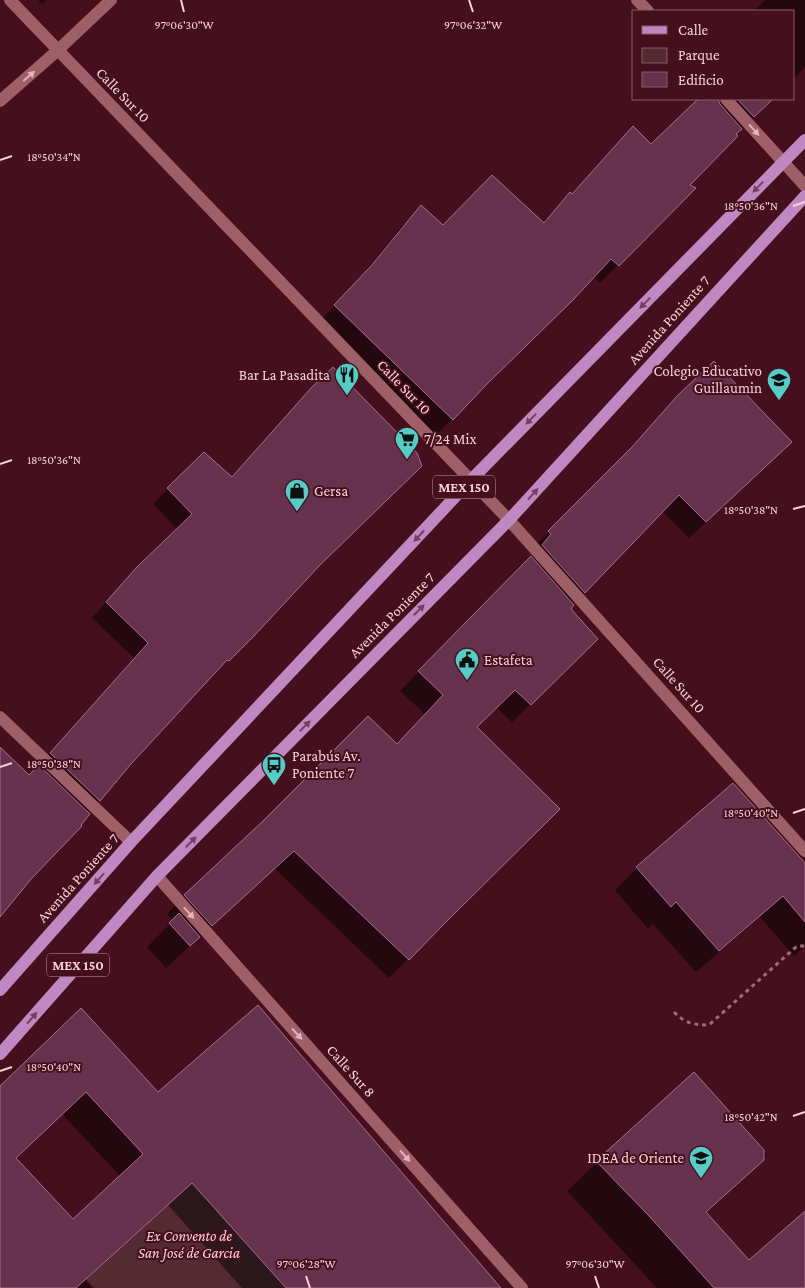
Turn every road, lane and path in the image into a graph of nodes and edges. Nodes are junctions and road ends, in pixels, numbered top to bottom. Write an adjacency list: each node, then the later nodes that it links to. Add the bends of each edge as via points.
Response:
1 (10, 0): 5 (street, Calle Sur 10)
2 (111, 0): 5 (street)
3 (638, 0): 4 (street)
4 (647, 10)
5 (57, 51): 7 (street, one-way to 5); 12 (street, Calle Sur 10)
6 (727, 100): 9 (street, one-way to 9)
7 (0, 101)
8 (805, 140): 9 (main road, Avenida Poniente 7 / MEX 150)
9 (782, 162): 10 (street); 12 (main road, Avenida Poniente 7 / MEX 150, one-way to 12)
10 (805, 186)
11 (805, 196): 13 (main road, Avenida Poniente 7 / MEX 150, one-way to 11)
12 (471, 480): 13 (street, Calle Sur 10); 15 (main road, Avenida Poniente 7 / MEX 150, one-way to 15)
13 (509, 520): 16 (street, Calle Sur 10); 17 (main road, Avenida Poniente 7 / MEX 150, one-way to 13)
14 (0, 717): 15 (street)
15 (131, 842): 19 (main road, Avenida Poniente 7 / MEX 150, one-way to 19)
16 (805, 851)
17 (157, 876): 21 (main road, Avenida Poniente 7 / MEX 150, one-way to 17); 22 (street, Calle Sur 8, one-way to 22)
18 (805, 946): 20 (path, via 797,946 709,1025 682,1021)
19 (0, 990)
20 (674, 1012)
21 (0, 1054)
22 (522, 1288)

